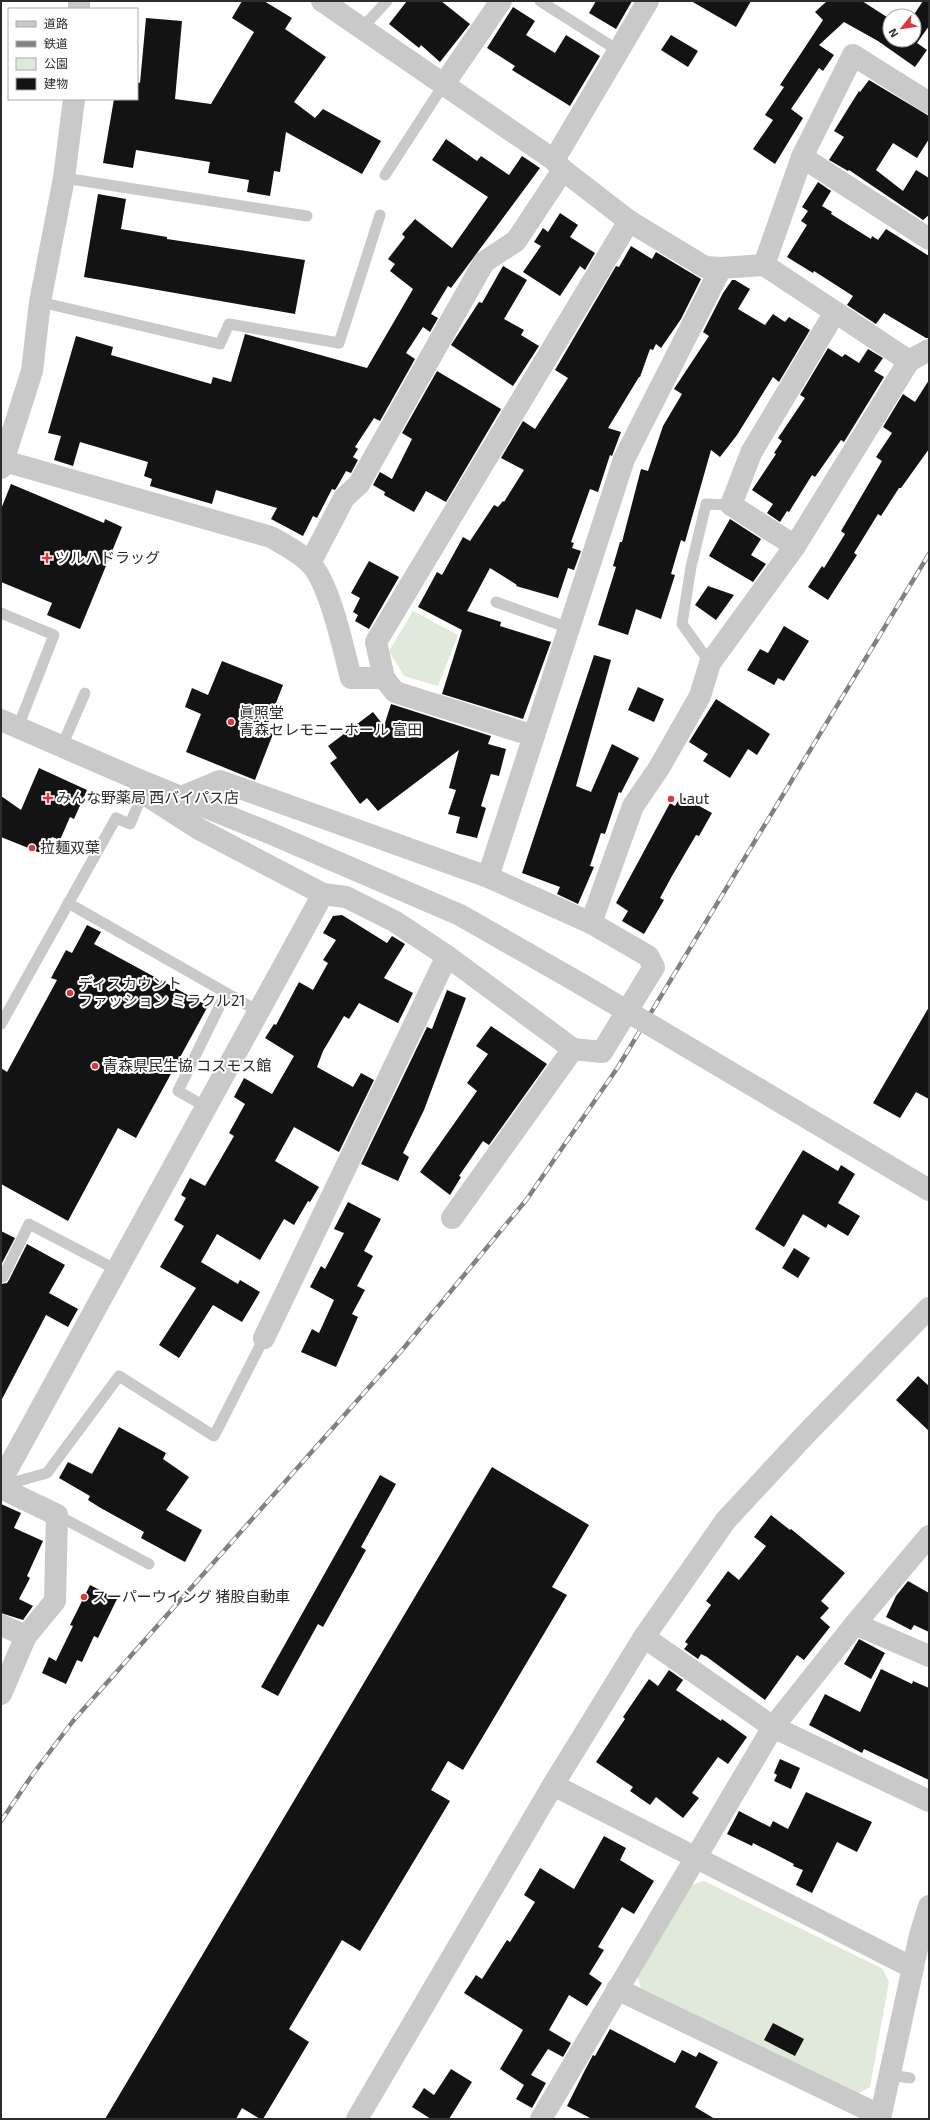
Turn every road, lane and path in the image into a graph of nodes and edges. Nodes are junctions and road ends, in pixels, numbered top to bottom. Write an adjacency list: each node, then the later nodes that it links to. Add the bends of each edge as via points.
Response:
1 (322, 1): 6 (street)
2 (387, 1): 6 (lane)
3 (501, 1): 8 (street)
4 (540, 1): 7 (lane)
5 (648, 1): 7 (street)
6 (362, 28): 8 (street)
7 (619, 51): 12 (street)
8 (444, 84): 12 (street); 13 (lane)
9 (74, 100): 14 (street)
10 (929, 103): 11 (street, via 853,55)
11 (802, 157): 18 (street); 19 (street)
12 (559, 165): 17 (street); 28 (street, via 516,241 484,262 359,484 344,498)
13 (385, 175)
14 (64, 178): 16 (lane); 21 (street)
15 (380, 215): 21 (lane, via 339,342 229,324 220,344)
16 (307, 216)
17 (629, 221): 20 (street, via 705,267); 33 (street, via 376,642)
18 (929, 239)
19 (764, 264): 20 (street); 22 (street)
20 (721, 268): 31 (street, via 624,459)
21 (40, 302): 25 (street, via 32,371)
22 (835, 312): 24 (street); 26 (street, via 751,453)
23 (929, 350): 24 (street)
24 (909, 361): 27 (street)
25 (2, 464): 28 (street, via 271,537)
26 (732, 505): 27 (street); 32 (lane, via 706,504 682,624)
27 (795, 546): 32 (street)
28 (310, 563): 33 (street, via 322,580 351,678)
29 (496, 602): 31 (lane)
30 (1, 613): 35 (lane, via 54,636)
31 (569, 628): 36 (street)
32 (710, 663): 43 (street, via 700,696 660,768 633,806)
33 (384, 678): 36 (street, via 395,692)
34 (85, 693): 37 (lane)
35 (9, 723): 37 (street)
36 (534, 736): 40 (street)
37 (62, 746): 38 (street)
38 (141, 786): 39 (street); 41 (street, via 199,829); 42 (lane, via 130,824 116,818)
39 (184, 796): 40 (street, via 220,781); 50 (street, bridge, via 460,915)
40 (488, 877): 43 (street)
41 (323, 894): 44 (street, via 346,897 394,921); 46 (street)
42 (68, 903): 45 (lane); 47 (lane)
43 (590, 923): 48 (street, via 648,956 654,967 602,1052)
44 (447, 956): 48 (street); 55 (street)
45 (226, 993): 46 (lane); 49 (lane, via 178,1092)
46 (258, 1012): 49 (street)
47 (1, 1024)
48 (573, 1049): 51 (street)
49 (206, 1107): 52 (street)
50 (929, 1190)
51 (452, 1218)
52 (116, 1270): 53 (lane, via 29,1224 3,1277); 56 (street)
53 (1, 1276)
54 (929, 1308): 64 (street, via 726,1520)
55 (264, 1338): 57 (lane, via 214,1436 119,1376 47,1473)
56 (1, 1481)
57 (1, 1487): 58 (street)
58 (57, 1515): 60 (lane); 63 (street, via 55,1601)
59 (929, 1536): 61 (street)
60 (149, 1564)
61 (855, 1624): 65 (street); 67 (street)
62 (1, 1625): 63 (street)
63 (26, 1636): 66 (street)
64 (644, 1637): 67 (street); 68 (street)
65 (929, 1656)
66 (1, 1694)
67 (772, 1727): 69 (street); 70 (street)
68 (553, 1785): 70 (street); 76 (street)
69 (929, 1801)
70 (694, 1858): 72 (street); 73 (street)
71 (929, 1906): 72 (street)
72 (913, 1968): 75 (street, via 900,2077)
73 (617, 1989): 74 (street); 75 (street)
74 (550, 2116)
75 (881, 2117)
76 (357, 2119)

